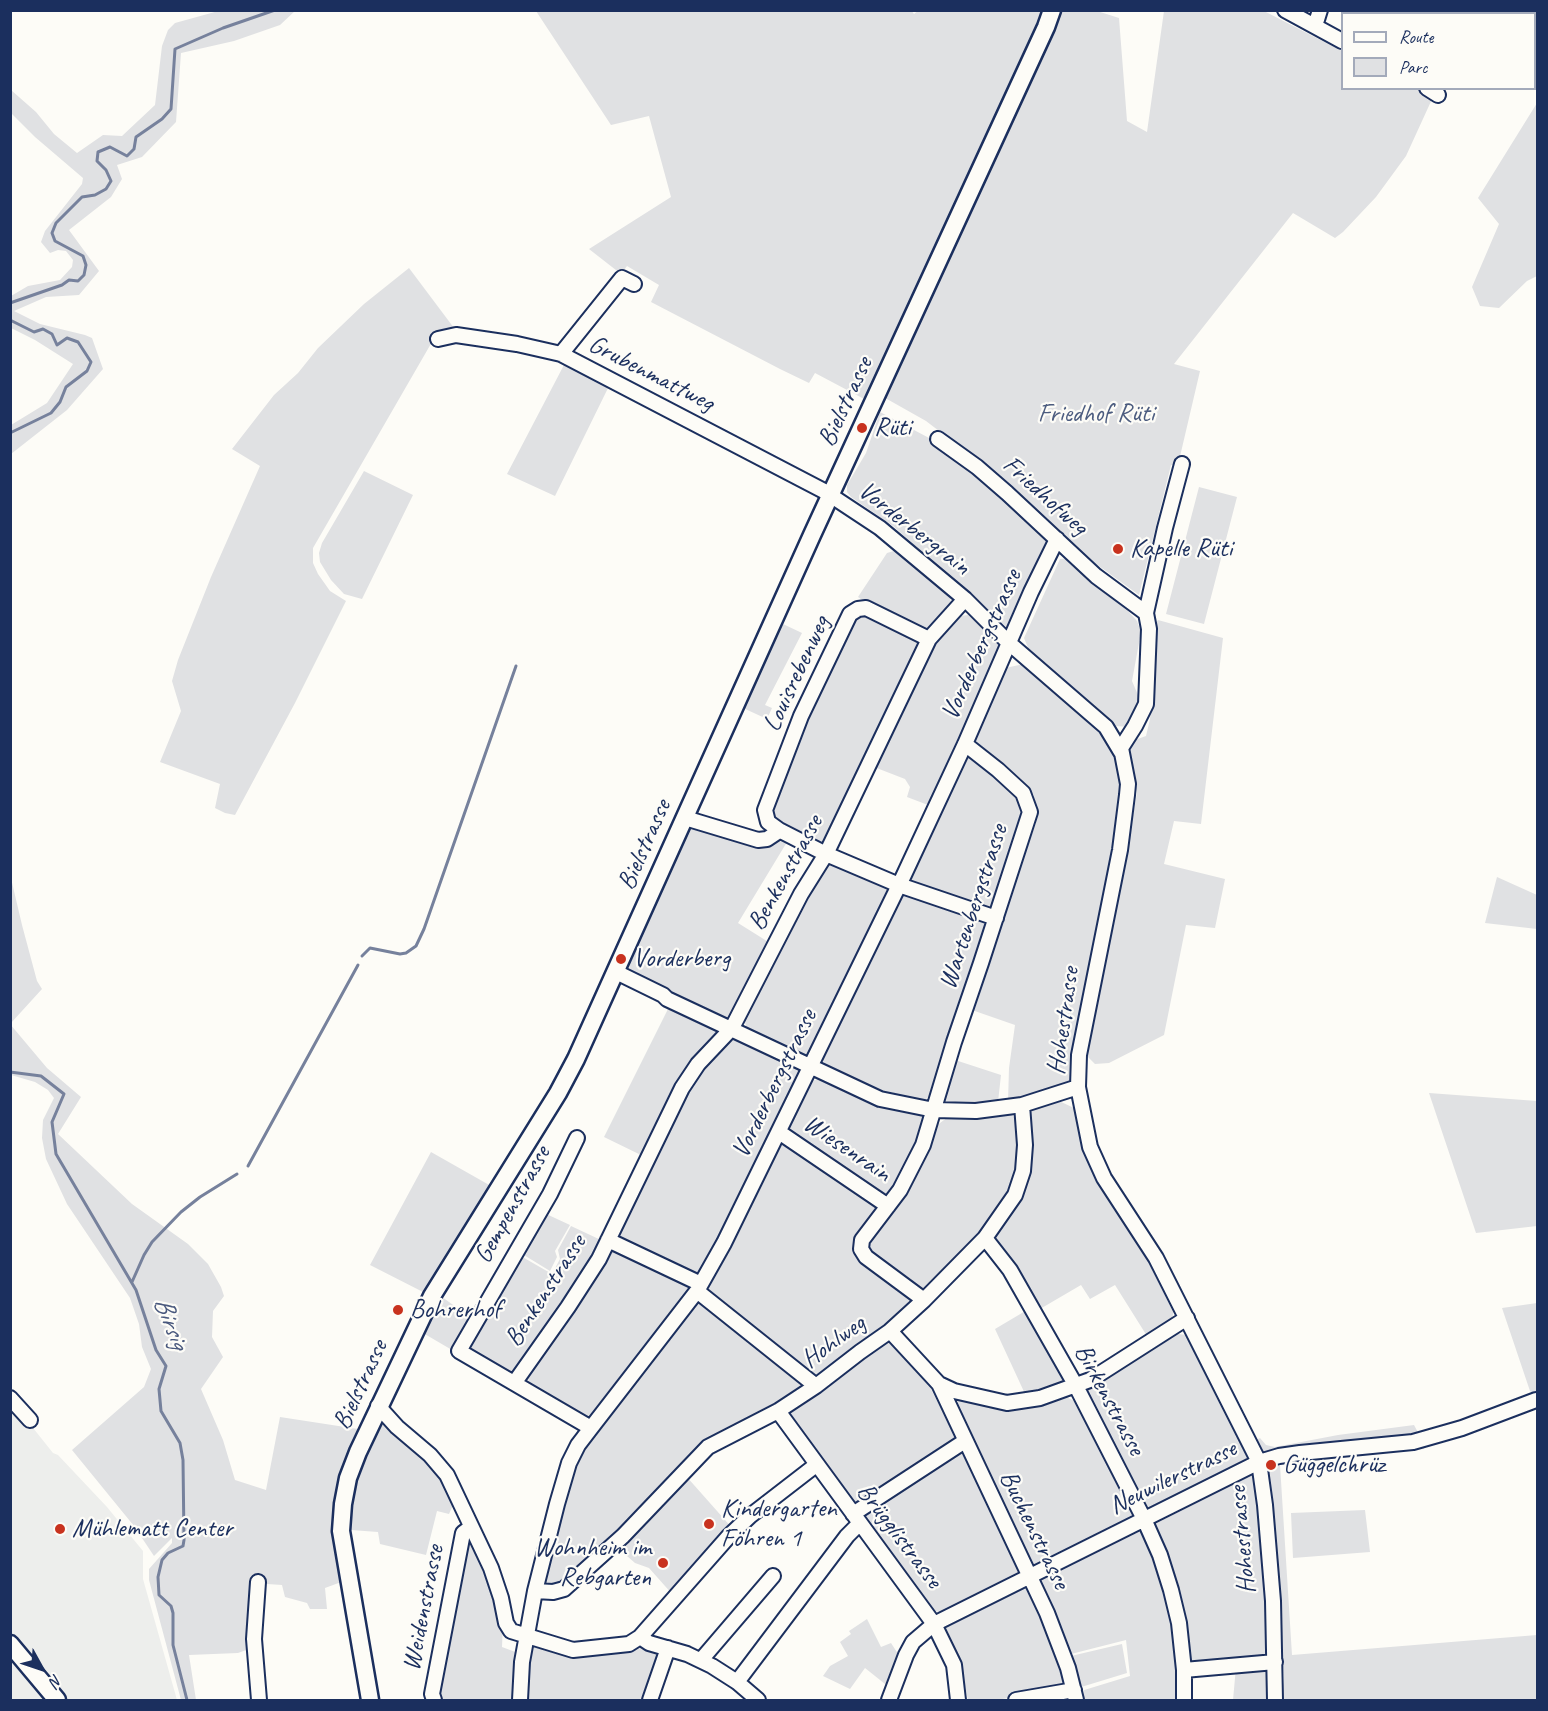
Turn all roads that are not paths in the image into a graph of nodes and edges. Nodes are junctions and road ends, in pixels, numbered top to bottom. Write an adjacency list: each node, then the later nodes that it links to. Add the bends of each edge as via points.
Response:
1 (1052, 10): 11 (main road, Bielstrasse)
2 (1285, 10): 4 (street)
3 (1320, 10): 4 (street)
4 (1315, 26): 5 (street)
5 (1341, 40)
6 (634, 285): 8 (street, via 622,278)
7 (438, 339): 8 (street, Grubenmattweg, via 456,335)
8 (561, 354): 11 (street, Grubenmattweg)
9 (938, 439): 12 (street, Friedhofweg, via 977,467)
10 (1182, 464): 14 (street)
11 (831, 495): 13 (street, Vorderbergrain, via 880,528); 19 (main road, Bielstrasse)
12 (1057, 538): 14 (street, Friedhofweg, via 1102,581); 16 (street, Vorderbergstrasse)
13 (965, 599): 15 (street, Benkenstrasse); 16 (street, Vorderbergrain)
14 (1146, 613): 18 (street, via 1146,704)
15 (929, 639): 20 (street, Louisrebenweg, via 866,608 850,614 801,716 765,810 768,822); 21 (street, Benkenstrasse)
16 (1009, 643): 17 (street, Vorderbergstrasse); 18 (street, Vorderbergrain, via 1106,727)
17 (965, 744): 22 (street, Vorderbergstrasse); 23 (street, Wartenbergstrasse, via 1023,793 1030,812)
18 (1121, 752): 27 (street, Hohestrasse, via 1128,784 1122,838 1079,1055)
19 (685, 818): 20 (street, via 758,840); 24 (main road, Bielstrasse)
20 (779, 831): 21 (street)
21 (826, 854): 22 (street); 25 (street, Benkenstrasse)
22 (899, 885): 23 (street); 26 (street, Vorderbergstrasse)
23 (996, 918): 29 (street, Wartenbergstrasse)
24 (616, 972): 25 (street); 45 (main road, Bielstrasse, via 558,1093 432,1296)
25 (732, 1028): 26 (street); 34 (street, Benkenstrasse, via 698,1064 682,1088)
26 (811, 1068): 29 (street, via 880,1099); 30 (street, Vorderbergstrasse)
27 (1078, 1088): 28 (street); 37 (street, Hohestrasse, via 1090,1148 1104,1178 1156,1258)
28 (1022, 1105): 29 (street, via 976,1111); 33 (street, via 1023,1171 1015,1195)
29 (934, 1110): 32 (street, Wartenbergstrasse, via 923,1145)
30 (779, 1132): 32 (street, Wiesenrain); 35 (street, Vorderbergstrasse)
31 (577, 1138): 39 (street, Gempenstrasse, via 550,1194 459,1350)
32 (888, 1206): 36 (street, Wartenbergstrasse, via 862,1240 861,1249 866,1257)
33 (985, 1238): 36 (street); 42 (street, Birkenstrasse, via 1010,1270)
34 (608, 1240): 35 (street); 39 (street, Benkenstrasse, via 568,1307)
35 (699, 1287): 41 (street); 48 (street, Vorderbergstrasse)
36 (924, 1300): 38 (street)
37 (1187, 1318): 42 (street, Hohlweg); 50 (street, Hohestrasse)
38 (890, 1331): 40 (street, Hohlweg); 41 (street, Hohlweg)
39 (515, 1382): 48 (street, Gempenstrasse)
40 (939, 1384): 42 (street, Hohlweg, via 1006,1403 1040,1398); 49 (street, Buchenstrasse)
41 (816, 1386): 46 (street, Hohlweg)
42 (1076, 1386): 53 (street, Birkenstrasse)
43 (10, 1398): 47 (street)
44 (1536, 1400): 50 (street, Neuwilerstrasse, via 1413,1442 1300,1453)
45 (378, 1407): 54 (street, via 447,1475); 71 (main road, Bielstrasse, via 348,1478 341,1520)
46 (778, 1411): 51 (street, Brügglistrasse); 58 (street, Hohlweg, via 708,1447 623,1536 564,1589)
47 (30, 1420)
48 (591, 1428): 58 (street, Vorderbergstrasse, via 569,1463)
49 (965, 1441): 52 (street); 56 (street, Buchenstrasse)
50 (1259, 1462): 53 (street, Neuwilerstrasse); 65 (street, Hohestrasse)
51 (816, 1465): 52 (street, Brügglistrasse); 61 (street, via 731,1534)
52 (856, 1519): 59 (street, Brügglistrasse); 67 (street)
53 (1144, 1519): 56 (street, Neuwilerstrasse); 66 (street, Birkenstrasse, via 1171,1590)
54 (471, 1527): 60 (street, via 491,1568 506,1623 511,1631); 72 (street, Weidenstrasse, via 463,1533 432,1694)
55 (773, 1575): 64 (street)
56 (1029, 1576): 59 (street, Neuwilerstrasse); 68 (street, Buchenstrasse, via 1047,1613)
57 (258, 1582): 70 (street, via 254,1639)
58 (535, 1591): 60 (street, Vorderbergstrasse)
59 (934, 1624): 76 (street, Neuwilerstrasse, via 913,1642); 77 (street, Brügglistrasse, via 954,1665)
60 (527, 1636): 61 (street, via 573,1650 629,1644); 73 (street, Vorderbergstrasse)
61 (640, 1637): 63 (street)
62 (10, 1644): 69 (main road)
63 (668, 1648): 64 (street); 74 (street)
64 (700, 1660): 67 (street)
65 (1275, 1662): 66 (street); 80 (street, Hohestrasse)
66 (1184, 1670): 79 (street, Birkenstrasse)
67 (737, 1682): 75 (street)
68 (1075, 1695): 78 (street)
69 (57, 1701)
70 (259, 1701)
71 (370, 1701)
72 (434, 1701)
73 (520, 1701)
74 (650, 1701)
75 (758, 1701)
76 (889, 1701)
77 (958, 1701)
78 (1016, 1701)
79 (1184, 1701)
80 (1275, 1701)

